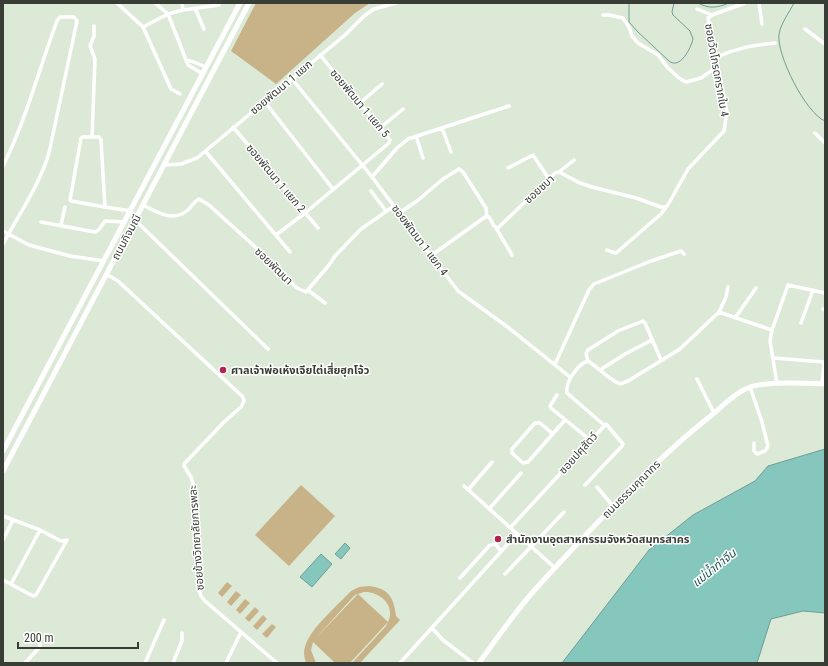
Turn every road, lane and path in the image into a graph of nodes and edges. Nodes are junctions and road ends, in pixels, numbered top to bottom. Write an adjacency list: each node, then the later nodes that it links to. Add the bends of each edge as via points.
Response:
1 (117, 3): 19 (street)
2 (156, 3): 14 (street)
3 (182, 3): 13 (street)
4 (240, 3): 28 (main road, ถนนกิจมณี)
5 (249, 3): 48 (main road, ถนนกิจมณี)
6 (396, 3): 24 (street, ซอยพัฒนา 1 แยก, via 364,16)
7 (745, 3): 16 (street, ซอยวัดโกรดกรากใน 4)
8 (759, 3): 17 (street)
9 (219, 4): 10 (street)
10 (208, 5): 11 (street)
11 (195, 8): 13 (street); 20 (street)
12 (697, 9): 16 (street)
13 (183, 10): 14 (street)
14 (168, 14): 19 (street); 26 (street)
15 (603, 15): 27 (street, via 623,18 638,43 658,55 667,67 686,82 701,78)
16 (712, 15): 25 (street, ซอยวัดโกรดกรากใน 4, via 708,21)
17 (762, 24)
18 (94, 26): 42 (street, via 90,46 95,59)
19 (143, 26): 32 (street, via 171,89)
20 (204, 29)
21 (805, 29): 23 (street)
22 (775, 43): 25 (street, via 735,49)
23 (825, 44)
24 (320, 55): 30 (street, ซอยพัฒนา 1 แยก); 34 (street, ซอยพัฒนา 1 แยก 5)
25 (717, 57): 27 (street, ซอยวัดโกรดกรากใน 4)
26 (187, 61): 28 (street); 29 (street, via 188,65)
27 (718, 66): 61 (street, ซอยวัดโกรดกรากใน 4, via 727,112 724,132 688,169)
28 (206, 67): 29 (main road, ถนนกิจมณี)
29 (203, 74): 62 (main road, ถนนกิจมณี)
30 (292, 79): 33 (street, ซอยพัฒนา 1 แยก); 49 (street, ซอยพัฒนา 1 แยก 4)
31 (382, 84): 34 (street)
32 (180, 94)
33 (264, 101): 37 (street, ซอยพัฒนา 1 แยก); 55 (street)
34 (360, 103): 38 (street, ซอยพัฒนา 1 แยก 5)
35 (509, 106): 39 (street)
36 (403, 108): 38 (street)
37 (234, 127): 44 (street, ซอยพัฒนา 1 แยก); 64 (street, ซอยพัฒนา 1 แยก 2)
38 (380, 128): 49 (street, ซอยพัฒนา 1 แยก 5, via 390,140 389,143)
39 (442, 128): 41 (street); 45 (street)
40 (815, 132): 43 (street)
41 (416, 136): 46 (street); 53 (street, via 402,143)
42 (92, 137): 60 (street, via 101,140); 60 (street, via 81,138 70,200)
43 (825, 143)
44 (206, 152): 48 (street, ซอยพัฒนา 1 แยก, via 189,162); 75 (street)
45 (451, 152)
46 (423, 158)
47 (574, 160): 52 (street)
48 (165, 165): 57 (main road, ถนนกิจมณี)
49 (362, 165): 53 (street, ซอยพัฒนา 1 แยก 4); 55 (street)
50 (3, 166): 74 (street, via 26,111 57,21 60,17 74,16 77,21 49,153 36,185)
51 (508, 168): 54 (street, via 533,155)
52 (559, 172): 54 (street, ซอยชบา); 61 (street, ซอยชบา, via 580,183)
53 (372, 177): 58 (street, ซอยพัฒนา 1 แยก 4)
54 (549, 179): 72 (street, ซอยชบา)
55 (333, 189): 64 (street)
56 (371, 191): 63 (street)
57 (143, 205): 67 (main road, ถนนกิจมณี); 86 (street, ซอยพัฒนา, via 170,217 180,215 199,199 252,244 297,288 306,292)
58 (394, 206): 63 (street); 65 (street, ซอยพัฒนา 1 แยก 4)
59 (65, 207): 70 (street)
60 (105, 207): 62 (street)
61 (666, 208): 77 (street, ซอยวัดโกรดกรากใน 4, via 616,252)
62 (131, 211): 69 (main road, ถนนกิจมณี)
63 (386, 211): 86 (street, via 361,229)
64 (305, 213): 71 (street, ซอยพัฒนา 1 แยก 2); 75 (street)
65 (399, 213): 66 (street, via 459,169 486,208); 80 (street, ซอยพัฒนา 1 แยก 4)
66 (487, 217): 72 (street); 80 (street)
67 (135, 220): 83 (main road, ถนนกิจมณี); 95 (street)
68 (41, 222): 70 (street)
69 (125, 222): 70 (street, via 105,221 95,232); 82 (main road, ถนนกิจมณี)
70 (60, 225)
71 (318, 228)
72 (496, 228): 81 (street)
73 (3, 231): 74 (street)
74 (8, 234): 76 (street); 82 (street, via 29,245 70,256)
75 (276, 235): 78 (street)
76 (3, 244)
77 (607, 250)
78 (290, 252)
79 (684, 254): 99 (street, via 681,251 651,261 594,284)
80 (432, 255): 99 (street, ซอยพัฒนา 1 แยก 4, via 462,295)
81 (512, 255)
82 (104, 260): 114 (main road, ถนนกิจมณี)
83 (106, 274): 116 (main road, ถนนกิจมณี); 140 (street, ซอยข้างวิทยาลัยการพละ, via 118,281 243,397 242,408 224,422 184,464 193,483 199,593)
84 (728, 287): 90 (street)
85 (756, 288): 91 (street)
86 (308, 290): 89 (street)
87 (813, 290): 88 (street); 92 (street); 93 (street, via 789,285)
88 (825, 293)
89 (325, 303)
90 (719, 312): 91 (street); 97 (street, via 680,349)
91 (735, 318): 93 (street)
92 (801, 323)
93 (772, 330): 96 (street, via 770,341)
94 (652, 340): 97 (street); 98 (street, via 645,323 641,321 618,331 588,350); 100 (street)
95 (268, 349)
96 (774, 358): 101 (street, via 822,362); 104 (street)
97 (661, 360): 100 (street, via 620,384)
98 (588, 361): 100 (street); 102 (street)
99 (555, 364): 102 (street, ซอยพัฒนา 1 แยก 4)
100 (600, 370)
101 (824, 370): 105 (street)
102 (570, 377): 110 (street, via 567,393)
103 (697, 379): 108 (street)
104 (777, 384): 105 (main road, ถนนธรรมคุณากร); 106 (main road, ถนนธรรมคุณากร)
105 (824, 384)
106 (750, 387): 108 (main road, ถนนธรรมคุณากร); 113 (street, via 768,446 765,451 757,454 754,451)
107 (557, 395): 109 (street, via 550,406)
108 (714, 413): 122 (main road, ถนนธรรมคุณากร, via 682,439)
109 (565, 420): 111 (street); 112 (street)
110 (604, 425): 112 (street, ซอยปศุสัตว์); 118 (street, ซอยปศุสัตว์, via 607,425 623,444)
111 (553, 434): 111 (street, via 540,423 535,423 512,449 512,453 525,464)
112 (590, 440): 127 (street, ซอยปศุสัตว์)
113 (754, 443)
114 (3, 451)
115 (492, 462): 121 (street)
116 (3, 471)
117 (521, 472): 123 (street)
118 (584, 485)
119 (464, 486): 121 (street)
120 (597, 487): 122 (street)
121 (468, 490): 123 (street)
122 (613, 506): 133 (main road, ถนนธรรมคุณากร)
123 (489, 509): 127 (street)
124 (564, 512): 131 (street)
125 (3, 516): 126 (street)
126 (13, 520): 128 (street); 130 (street)
127 (510, 528): 129 (street)
128 (40, 530): 137 (street); 137 (street, via 61,541 67,540 36,596)
129 (517, 534): 131 (street); 132 (street)
130 (3, 540)
131 (530, 546): 133 (street); 134 (street)
132 (501, 551): 135 (street, via 494,544 490,545); 139 (street)
133 (555, 568): 150 (main road, ถนนธรรมคุณากร, via 511,619)
134 (505, 574)
135 (460, 578)
136 (3, 580): 137 (street)
137 (11, 584)
138 (164, 620): 144 (street)
139 (432, 628): 148 (street); 149 (street)
140 (241, 632): 146 (street); 147 (street, ซอยข้างวิทยาลัยการพละ)
141 (182, 633): 145 (street, via 182,641)
142 (38, 641): 143 (street, via 40,647)
143 (25, 663)
144 (145, 663)
145 (172, 663)
146 (226, 663)
147 (277, 663)
148 (400, 663)
149 (473, 663)
150 (479, 663)

